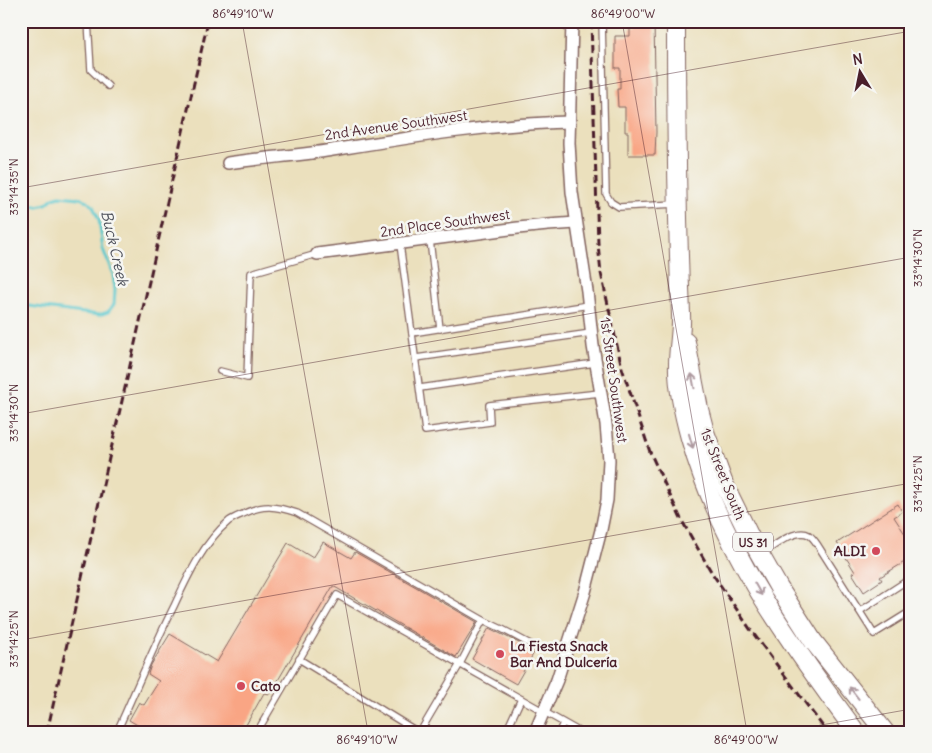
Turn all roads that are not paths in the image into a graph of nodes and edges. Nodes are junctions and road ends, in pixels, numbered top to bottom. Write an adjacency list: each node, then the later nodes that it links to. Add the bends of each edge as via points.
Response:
1 (88, 21): 5 (lane, via 91,70)
2 (572, 21): 6 (street, 1st Street Southwest)
3 (602, 21): 8 (lane, via 606,194 619,207)
4 (676, 21): 8 (main road, 1st Street South / US 31)
5 (108, 86)
6 (570, 122): 7 (street, 2nd Avenue Southwest, via 477,128); 9 (street, 1st Street Southwest)
7 (228, 163)
8 (678, 204): 22 (main road, 1st Street South / US 31, via 681,324 692,378)
9 (576, 223): 10 (street, 2nd Place Southwest); 13 (street, 1st Street Southwest)
10 (430, 240): 11 (street, 2nd Place Southwest); 14 (lane)
11 (400, 244): 12 (street, 2nd Place Southwest); 16 (lane)
12 (317, 254): 19 (lane, via 251,273 247,378)
13 (588, 305): 14 (lane); 15 (street, 1st Street Southwest)
14 (440, 329): 16 (lane)
15 (591, 333): 17 (lane); 18 (street, 1st Street Southwest)
16 (412, 334): 17 (lane)
17 (416, 358): 20 (lane)
18 (595, 363): 20 (lane); 21 (street, 1st Street Southwest)
19 (220, 372)
20 (420, 388): 21 (lane, via 425,431 490,422 489,405)
21 (600, 393): 32 (street, 1st Street Southwest, via 609,460 607,500 585,592)
22 (692, 414): 23 (main road, 1st Street South / US 31, via 705,432 724,484); 41 (main road, 1st Street South / US 31, one-way to 41, via 696,458 741,559 782,630)
23 (760, 555): 25 (lane, via 796,533 811,535); 42 (main road, 1st Street South / US 31, one-way to 23, via 813,641)
24 (911, 578): 25 (lane)
25 (860, 611): 26 (lane, via 874,634)
26 (911, 611)
27 (483, 620): 28 (lane); 30 (lane); 34 (lane, via 297,513 281,507 263,506 230,521 207,544 152,650)
28 (532, 645)
29 (299, 659): 30 (lane, via 337,595); 35 (lane); 36 (lane)
30 (460, 664): 31 (lane); 36 (lane)
31 (521, 699): 32 (lane); 37 (lane)
32 (544, 712): 33 (lane); 38 (street, 1st Street Southwest)
33 (562, 723): 39 (lane); 40 (lane)
34 (116, 732)
35 (257, 732)
36 (419, 732)
37 (506, 732)
38 (535, 732)
39 (558, 732)
40 (580, 732)
41 (856, 732)
42 (885, 732)

